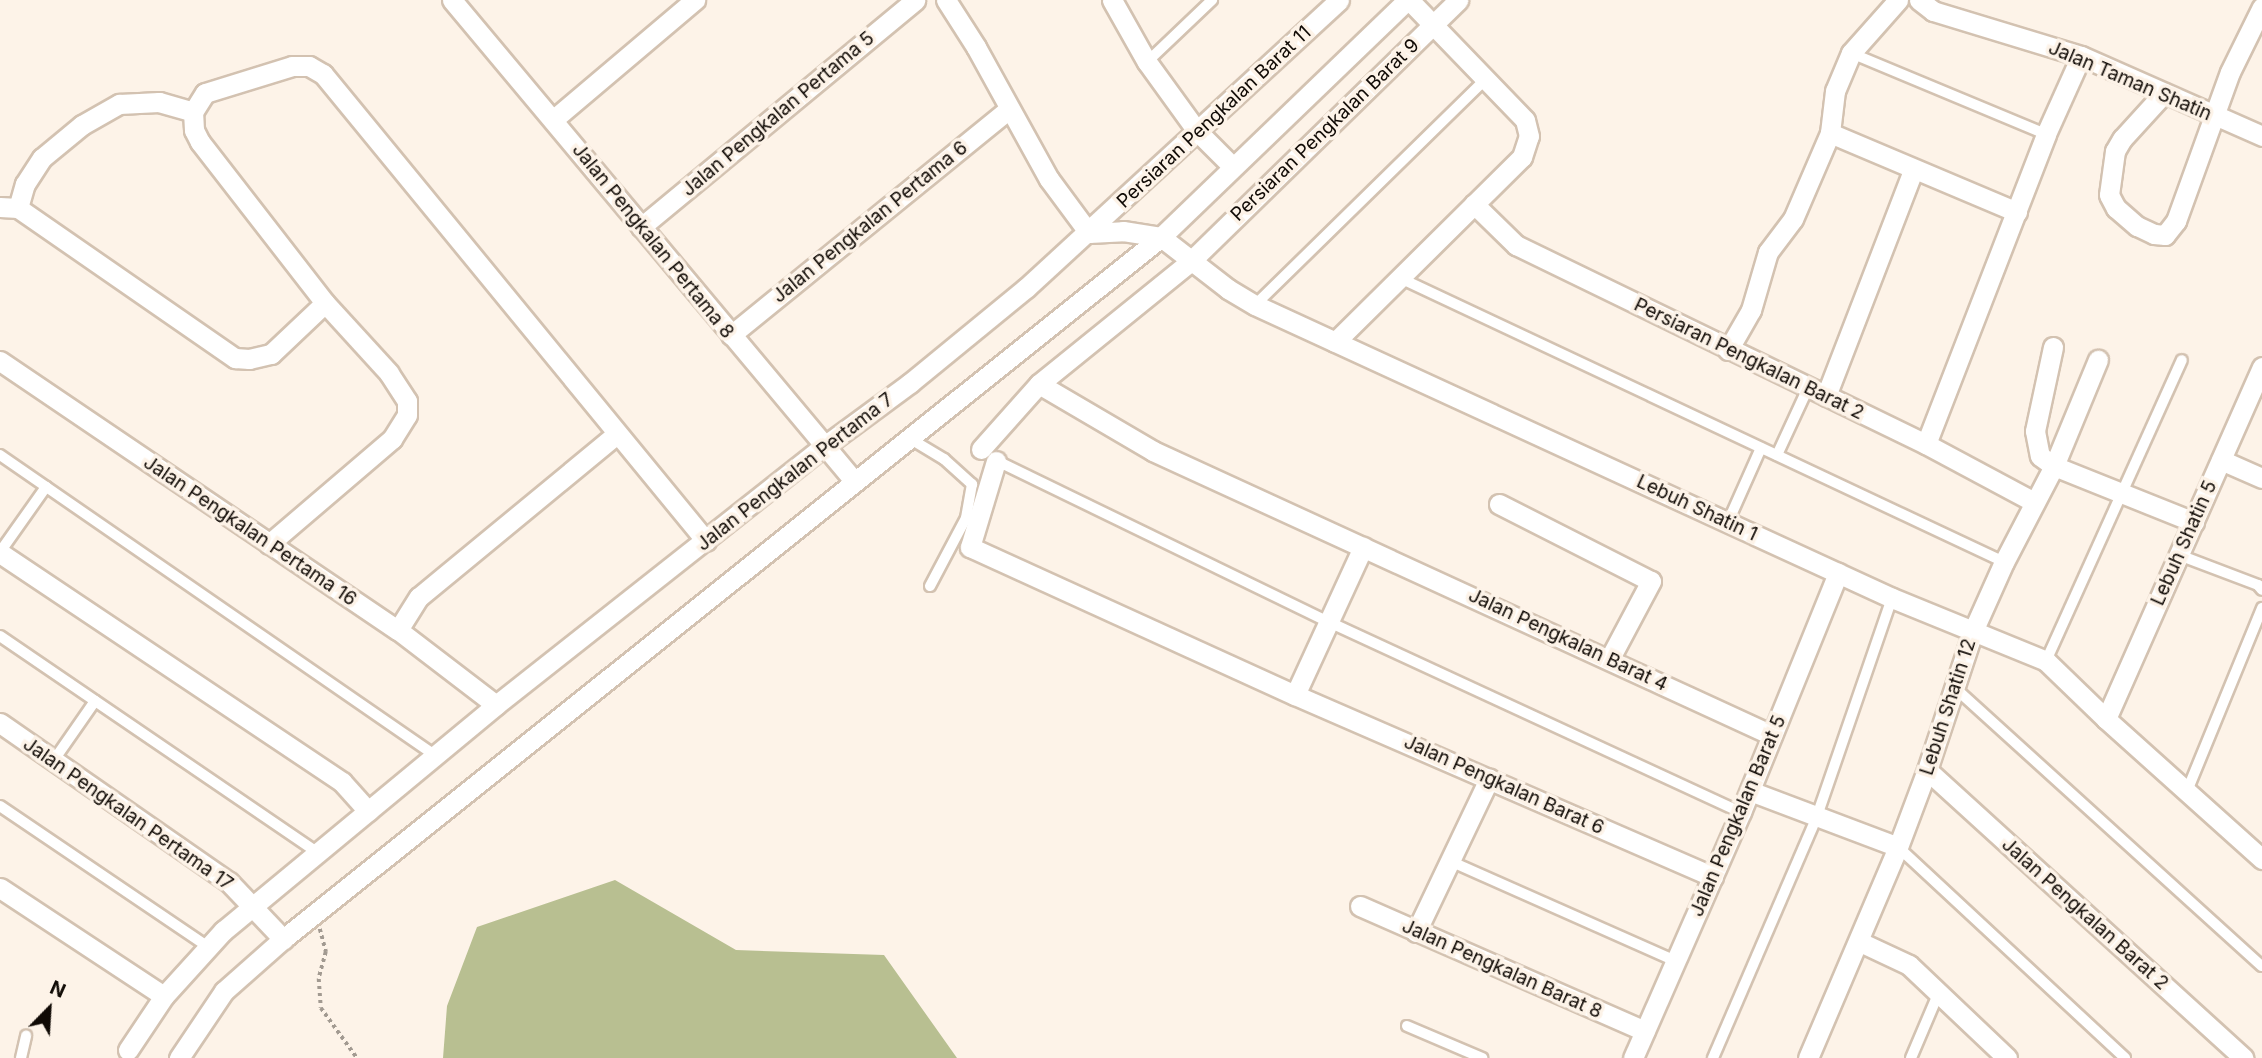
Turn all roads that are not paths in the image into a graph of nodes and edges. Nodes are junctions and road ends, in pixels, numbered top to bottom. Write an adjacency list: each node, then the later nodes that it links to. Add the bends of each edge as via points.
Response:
1 (452, 0): 22 (street, Jalan Pengkalan Pertama 8)
2 (695, 0): 22 (street)
3 (915, 0): 32 (street, Jalan Pengkalan Pertama 5)
4 (946, 0): 19 (street)
5 (1112, 0): 16 (street)
6 (1212, 0): 16 (lane)
7 (1339, 0): 23 (street, Persiaran Pengkalan Barat 11)
8 (1408, 0): 13 (street); 27 (street)
9 (1458, 0): 13 (street, Persiaran Pengkalan Barat 9)
10 (1898, 0): 14 (street)
11 (1919, 0): 15 (street, Jalan Taman Shatin, via 1933,11)
12 (2262, 7): 21 (street, via 2230,72)
13 (1434, 23): 17 (street); 35 (street, Persiaran Pengkalan Barat 9)
14 (1851, 53): 24 (street, via 1835,91); 25 (lane)
15 (2081, 56): 18 (street, Jalan Taman Shatin); 25 (street)
16 (1147, 62): 23 (street)
17 (1486, 79): 29 (street, via 1525,120 1529,135 1522,157); 38 (lane)
18 (2164, 93): 21 (street, Jalan Taman Shatin); 21 (street, via 2115,151 2109,195 2116,208 2154,234 2172,230)
19 (1009, 109): 33 (street, via 1068,207); 39 (street, Jalan Pengkalan Pertama 6)
20 (193, 112): 30 (street, via 159,102 119,104 82,125 42,159); 37 (street, via 200,142); 50 (street, via 205,93 292,66 309,66 323,74)
21 (2216, 117): 26 (street, Jalan Taman Shatin)
22 (554, 119): 32 (street, Jalan Pengkalan Pertama 8)
23 (1198, 131): 27 (street); 33 (street, Persiaran Pengkalan Barat 11)
24 (1830, 133): 28 (street); 42 (street, via 1793,219 1768,252 1751,310)
25 (2046, 134): 31 (street)
26 (2262, 136)
27 (1232, 166): 34 (street)
28 (1913, 170): 31 (street); 48 (street)
29 (1474, 204): 36 (street); 42 (street, Persiaran Pengkalan Barat 2, via 1516,245)
30 (9, 208): 37 (street, via 235,358 271,354)
31 (2017, 212): 52 (street)
32 (641, 228): 39 (street, Jalan Pengkalan Pertama 8)
33 (1089, 233): 34 (street, Lebuh Shatin 1, via 1123,231); 53 (street, Jalan Pengkalan Pertama 7, via 910,383)
34 (1161, 237): 35 (street, Lebuh Shatin 1); 51 (street)
35 (1192, 260): 38 (street, Lebuh Shatin 1); 47 (street, Persiaran Pengkalan Barat 9)
36 (1400, 278): 40 (street); 54 (lane)
37 (325, 303): 69 (street, via 389,373 407,401 407,415 392,439)
38 (1255, 305): 40 (street, Lebuh Shatin 1)
39 (731, 335): 53 (street, Jalan Pengkalan Pertama 8)
40 (1335, 342): 66 (street, Lebuh Shatin 1)
41 (2053, 347): 59 (street, via 2035,430 2040,456)
42 (1728, 350): 48 (street, Persiaran Pengkalan Barat 2)
43 (2098, 360): 59 (street, Lebuh Shatin 12)
44 (2182, 360): 63 (lane)
45 (0, 361): 69 (street, Jalan Pengkalan Pertama 16)
46 (2262, 367): 49 (street, Lebuh Shatin 5)
47 (1039, 384): 56 (street, Persiaran Pengkalan Barat 9); 70 (street, Jalan Pengkalan Barat 4, via 1153,451)
48 (1817, 392): 52 (street, Persiaran Pengkalan Barat 2); 57 (lane)
49 (2257, 395): 58 (street, Lebuh Shatin 5)
50 (617, 434): 68 (street); 81 (street, via 419,597)
51 (909, 438): 61 (street); 75 (lane, via 944,459 972,484 966,518)
52 (1926, 444): 64 (street, Persiaran Pengkalan Barat 2)
53 (823, 447): 61 (street, Jalan Pengkalan Pertama 8); 68 (street, Jalan Pengkalan Pertama 7)
54 (1761, 448): 57 (lane); 66 (lane)
55 (0, 455): 62 (lane)
56 (988, 455): 79 (lane); 86 (street, Jalan Pengkalan Barat 6, via 970,547)
57 (1777, 455): 73 (lane)
58 (2221, 460): 60 (street); 67 (street, Lebuh Shatin 5)
59 (2054, 466): 63 (street); 64 (street, Lebuh Shatin 12)
60 (2262, 478)
61 (855, 482): 111 (street)
62 (46, 487): 71 (lane); 92 (lane)
63 (2122, 493): 67 (street); 84 (lane)
64 (2034, 502): 73 (street, Lebuh Shatin 12)
65 (1499, 504): 83 (street, via 1651,581)
66 (1728, 522): 74 (street, Lebuh Shatin 1)
67 (2194, 522): 72 (street, Lebuh Shatin 5)
68 (706, 541): 88 (street, Jalan Pengkalan Pertama 7)
69 (269, 544): 81 (street, Jalan Pengkalan Pertama 16)
70 (1363, 547): 79 (street); 83 (street, Jalan Pengkalan Barat 4)
71 (0, 552): 99 (street, via 342,782)
72 (2179, 555): 76 (lane); 89 (street, Lebuh Shatin 5)
73 (2004, 562): 80 (street, Lebuh Shatin 12)
74 (1838, 573): 77 (street, Lebuh Shatin 1); 91 (street, Jalan Pengkalan Barat 5)
75 (930, 586)
76 (2262, 590)
77 (1892, 598): 80 (street, Lebuh Shatin 1); 101 (lane)
78 (2262, 608): 97 (lane)
79 (1329, 622): 86 (street); 100 (lane)
80 (1973, 629): 84 (street, Lebuh Shatin 1); 85 (street, Lebuh Shatin 12)
81 (397, 630): 88 (street, Jalan Pengkalan Pertama 16)
82 (0, 636): 87 (lane)
83 (1610, 658): 91 (street, Jalan Pengkalan Barat 4)
84 (2046, 661): 89 (street, Lebuh Shatin 1)
85 (1954, 688): 94 (street, Lebuh Shatin 12); 115 (lane)
86 (1295, 695): 95 (street, Jalan Pengkalan Barat 6)
87 (95, 701): 93 (lane); 103 (lane)
88 (496, 705): 92 (street, Jalan Pengkalan Pertama 7)
89 (2106, 719): 97 (street, Lebuh Shatin 1)
90 (0, 723): 93 (street, Jalan Pengkalan Pertama 17)
91 (1772, 735): 96 (street, Jalan Pengkalan Barat 5)
92 (436, 755): 99 (street, Jalan Pengkalan Pertama 7)
93 (54, 760): 109 (street, Jalan Pengkalan Pertama 17, via 229,882)
94 (1927, 770): 102 (street, Lebuh Shatin 12); 131 (street, Jalan Pengkalan Barat 2)
95 (1489, 779): 105 (street); 106 (street, Jalan Pengkalan Barat 6)
96 (1750, 791): 100 (street, Jalan Pengkalan Barat 5); 101 (street)
97 (2187, 791): 104 (street, Lebuh Shatin 1)
98 (0, 806): 113 (lane)
99 (368, 811): 103 (street, Jalan Pengkalan Pertama 7)
100 (1741, 812): 106 (street, Jalan Pengkalan Barat 5)
101 (1816, 816): 102 (street); 126 (lane)
102 (1898, 847): 112 (street, Lebuh Shatin 12); 130 (lane)
103 (318, 853): 109 (street, Jalan Pengkalan Pertama 7)
104 (2262, 859)
105 (1450, 861): 110 (street); 114 (lane)
106 (1713, 877): 114 (street, Jalan Pengkalan Barat 5)
107 (0, 888): 117 (street)
108 (1360, 906): 110 (street, Jalan Pengkalan Barat 8)
109 (254, 908): 111 (street, Jalan Pengkalan Pertama 17); 113 (street, Jalan Pengkalan Pertama 7)
110 (1416, 932): 119 (street, Jalan Pengkalan Barat 8)
111 (283, 939): 123 (street, via 224,991)
112 (1860, 942): 116 (street, via 1909,965); 127 (street, Lebuh Shatin 12)
113 (207, 946): 117 (street, Jalan Pengkalan Pertama 7)
114 (1676, 961): 119 (street, Jalan Pengkalan Barat 5)
115 (2262, 967)
116 (1939, 992): 128 (lane); 129 (street)
117 (164, 996): 121 (street, Jalan Pengkalan Pertama 7)
118 (1407, 1026): 124 (lane)
119 (1645, 1031): 125 (street, Jalan Pengkalan Barat 5)
120 (26, 1036): 122 (lane)
121 (128, 1051)
122 (21, 1058)
123 (179, 1058)
124 (1482, 1058)
125 (1633, 1058)
126 (1713, 1058)
127 (1808, 1058)
128 (1911, 1058)
129 (2007, 1058)
130 (2125, 1058)
131 (2244, 1058)

